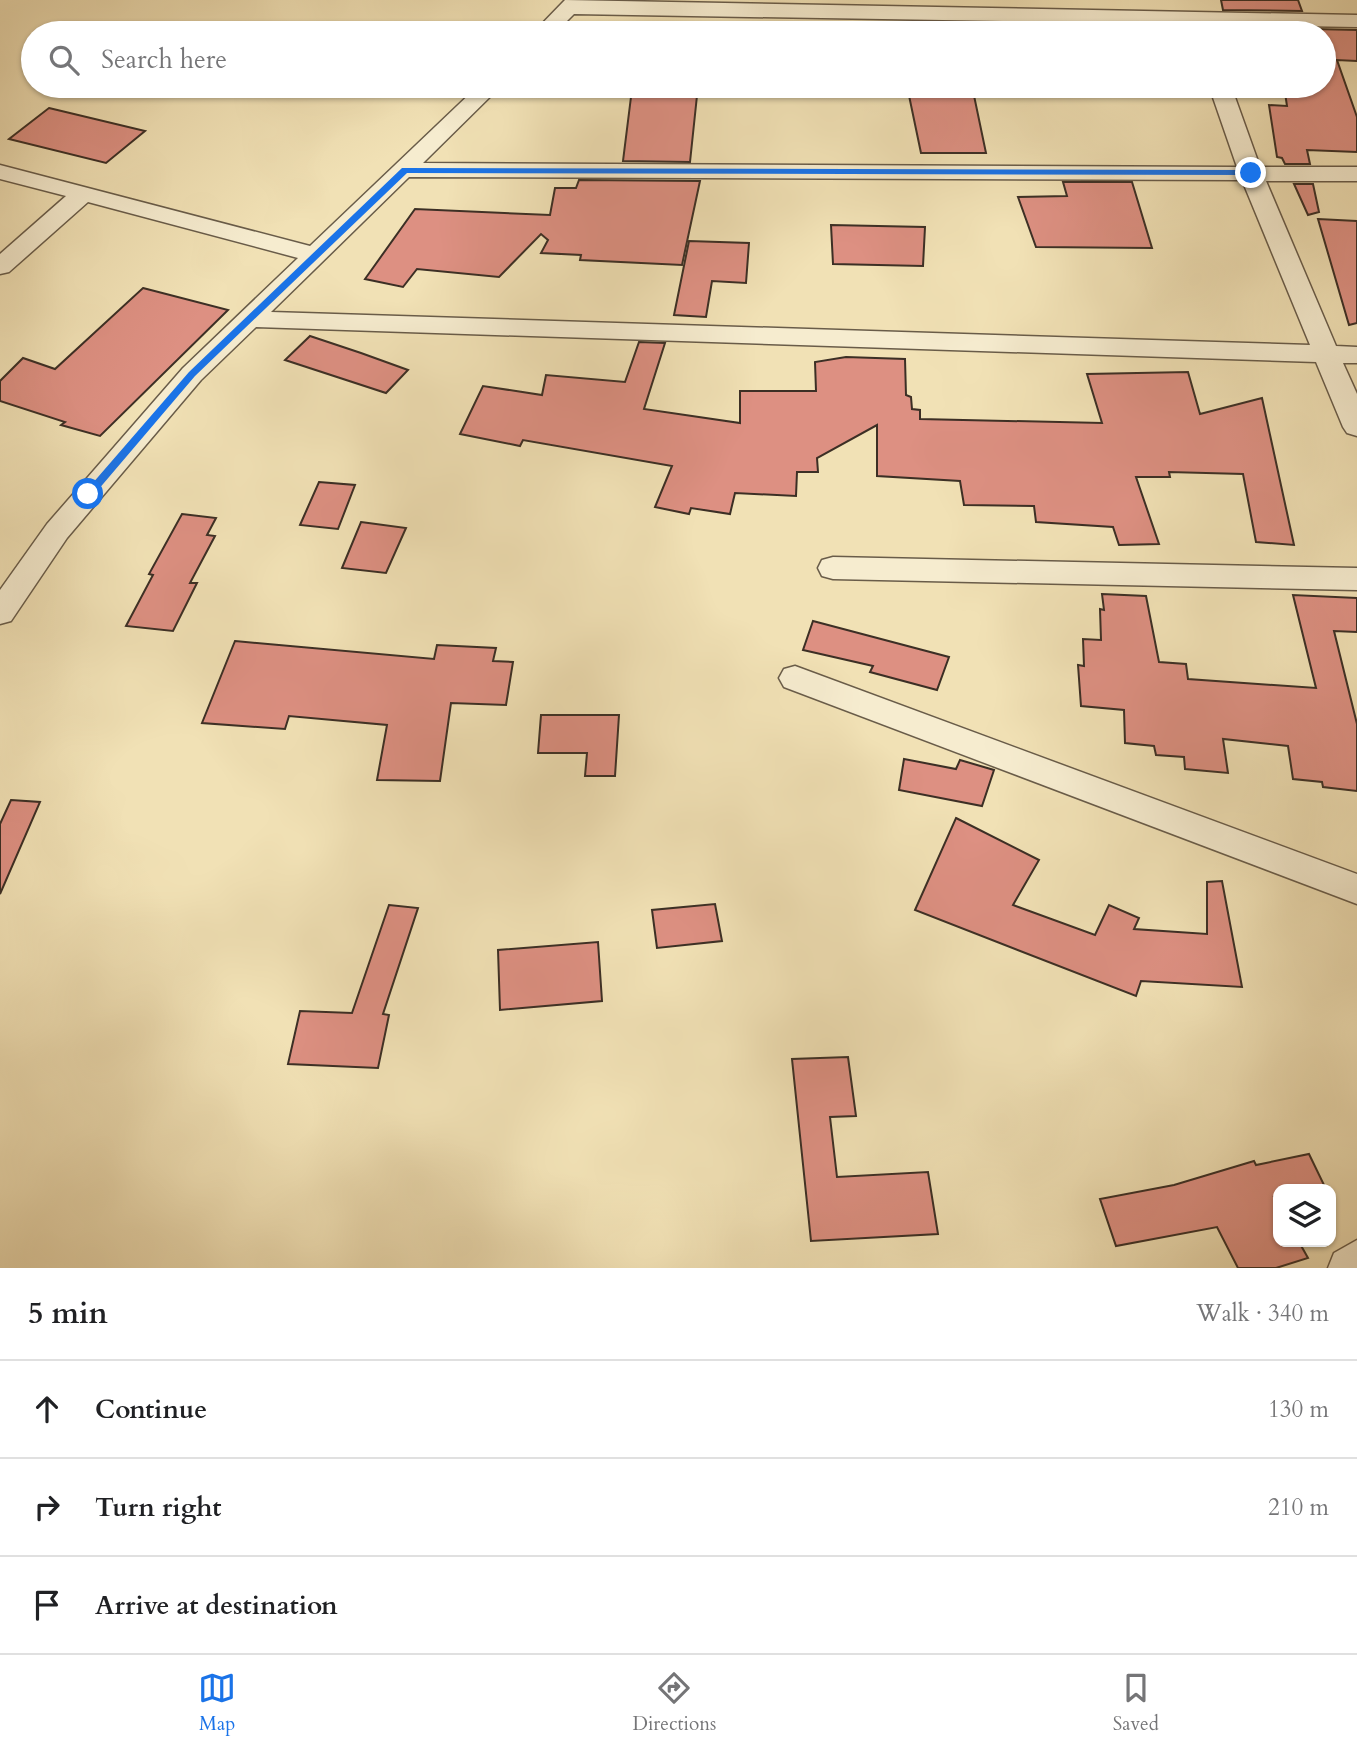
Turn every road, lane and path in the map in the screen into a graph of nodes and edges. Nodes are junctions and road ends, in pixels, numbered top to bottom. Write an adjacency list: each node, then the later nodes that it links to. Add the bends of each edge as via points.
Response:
1 (573, 4): 2 (street); 3 (street)
2 (1196, 17): 4 (street)
3 (555, 21)
4 (1357, 21)
5 (478, 98): 7 (street)
6 (1224, 98): 9 (street)
7 (405, 170): 9 (street); 12 (street)
8 (0, 172): 11 (street)
9 (1251, 173): 10 (street); 15 (street)
10 (1357, 174)
11 (85, 193): 12 (street); 13 (street)
12 (317, 255): 14 (street)
13 (0, 267)
14 (250, 319): 15 (street); 20 (street, via 192,374 57,531)
15 (1327, 355): 16 (street); 17 (street)
16 (1357, 355)
17 (1357, 427)
18 (833, 568): 19 (street)
19 (1357, 579)
20 (0, 612)
21 (795, 678): 22 (street)
22 (1357, 889)
23 (1357, 1261): 24 (street)
24 (1349, 1268)

